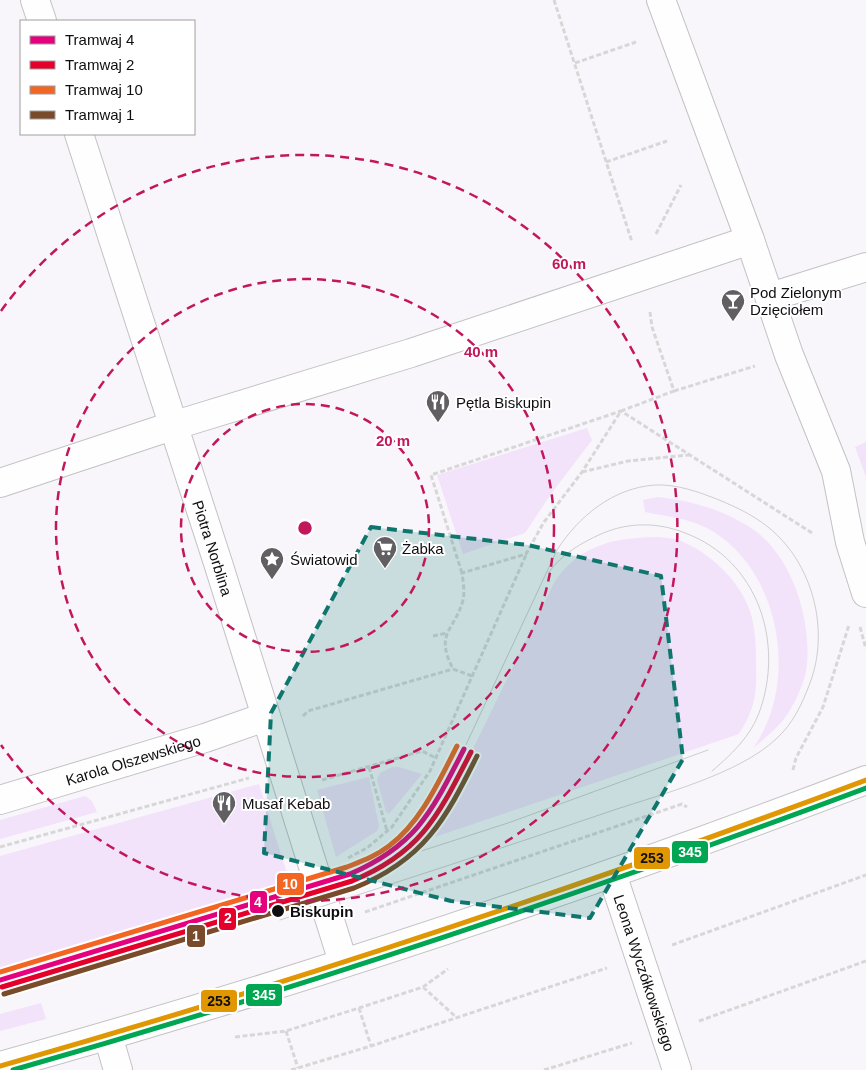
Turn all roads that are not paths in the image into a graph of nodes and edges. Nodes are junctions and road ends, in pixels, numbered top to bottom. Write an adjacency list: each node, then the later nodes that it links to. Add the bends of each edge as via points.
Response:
1 (35, 0): 3 (street)
2 (661, 0): 5 (street)
3 (42, 20)
4 (78, 135): 8 (street, Piotra Norblina)
5 (750, 240): 7 (street); 8 (street, via 640,268 411,353)
6 (866, 268): 7 (street)
7 (770, 296): 10 (street, via 789,355 836,471 850,542)
8 (172, 426): 9 (street); 11 (street, Piotra Norblina)
9 (0, 483)
10 (866, 593)
11 (265, 717): 13 (street, Karola Olszewskiego); 15 (street, Piotra Norblina)
12 (866, 780): 14 (street)
13 (0, 800)
14 (612, 874): 15 (street); 19 (street, Leona Wyczółkowskiego)
15 (343, 962): 16 (street)
16 (108, 1036): 17 (street); 18 (street)
17 (0, 1066)
18 (118, 1070)
19 (677, 1070)

